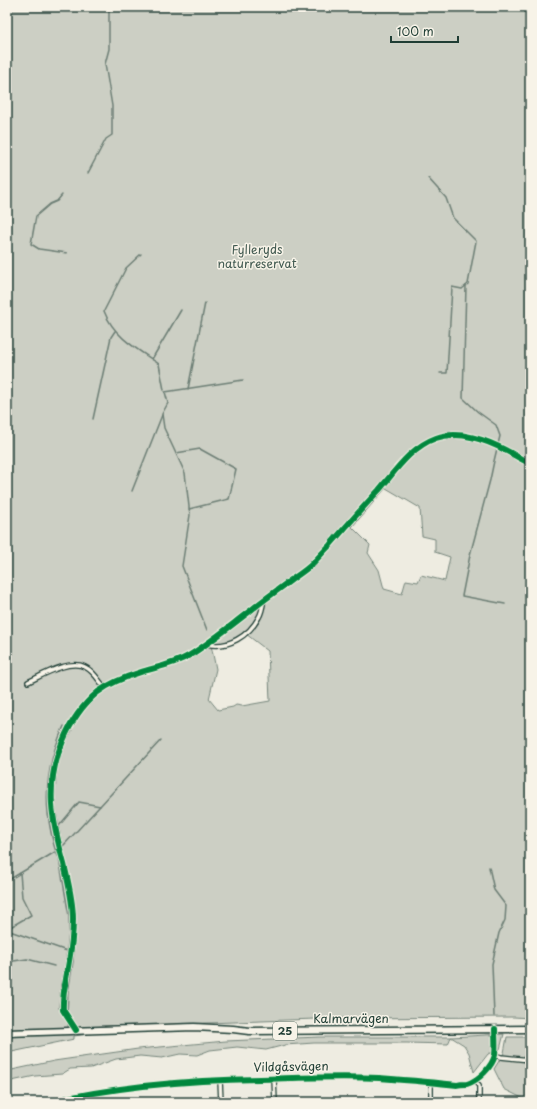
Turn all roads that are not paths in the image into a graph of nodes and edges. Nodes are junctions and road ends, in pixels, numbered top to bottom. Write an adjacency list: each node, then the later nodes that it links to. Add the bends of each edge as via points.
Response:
1 (530, 463): 2 (street, via 493,444 471,437 446,436 421,445 406,457 313,563)
2 (264, 599): 3 (street); 3 (street, via 259,618 246,634 226,645)
3 (207, 644): 5 (street, via 174,664 132,675)
4 (28, 682): 5 (street, via 75,664 85,666)
5 (105, 688): 8 (street, via 97,693 72,721 62,741 52,779 52,816 71,895 73,918 62,1007)
6 (495, 1029): 7 (highway, Kalmarvägen / 25); 8 (highway, Kalmarvägen / 25, via 249,1031 194,1027); 10 (street)
7 (530, 1029)
8 (76, 1030): 9 (highway, Kalmarvägen)
9 (7, 1033)
10 (495, 1055): 11 (street); 14 (street, Vildgåsvägen, via 488,1067)
11 (530, 1060)
12 (274, 1078): 13 (street, Vildgåsvägen); 15 (street, Vildgåsvägen, via 370,1078); 18 (street)
13 (220, 1080): 16 (street, Vildgåsvägen, via 107,1091); 17 (street)
14 (474, 1080): 15 (street, Vildgåsvägen, via 457,1085); 20 (street, via 478,1086)
15 (431, 1082): 19 (street)
16 (49, 1102)
17 (221, 1102)
18 (274, 1102)
19 (431, 1102)
20 (479, 1102)

